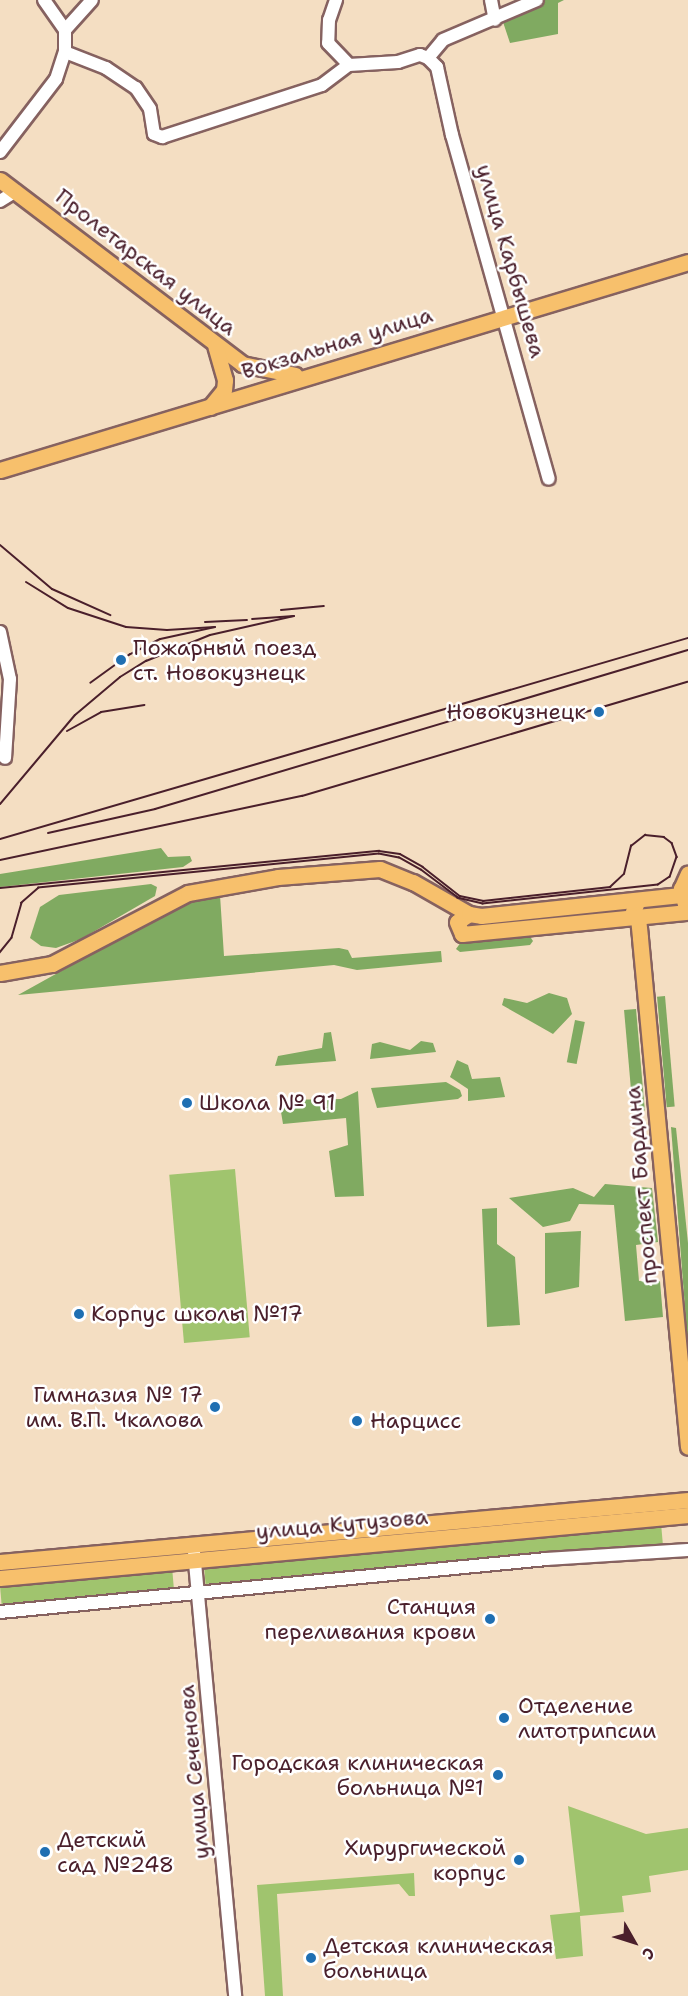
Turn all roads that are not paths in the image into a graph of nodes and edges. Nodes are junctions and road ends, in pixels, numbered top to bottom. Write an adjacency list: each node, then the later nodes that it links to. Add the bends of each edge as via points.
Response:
1 (44, 0): 7 (street)
2 (93, 0): 7 (street)
3 (336, 0): 10 (street, via 329,20 328,43)
4 (491, 0): 6 (street)
5 (537, 0): 6 (street)
6 (495, 20): 9 (street, via 443,40)
7 (65, 30): 8 (street)
8 (65, 52): 10 (street, via 106,68 135,88 150,109 156,137 322,85); 11 (street, via 46,95)
9 (428, 58): 10 (street); 16 (street, улица Карбышева, via 437,67 452,135)
10 (349, 65)
11 (0, 152)
12 (0, 180): 13 (main road, Пролетарская улица)
13 (16, 191): 14 (street); 17 (main road, Пролетарская улица, via 127,273)
14 (0, 201)
15 (688, 262): 16 (main road, Вокзальная улица)
16 (505, 314): 19 (main road, Вокзальная улица); 23 (street, улица Карбышева)
17 (215, 346): 18 (main road, Пролетарская улица); 21 (main road, via 224,390)
18 (242, 364): 19 (main road, Пролетарская улица); 20 (main road, via 254,380)
19 (304, 375): 20 (main road, Вокзальная улица)
20 (245, 395): 21 (main road, Вокзальная улица)
21 (208, 409): 22 (main road, Вокзальная улица)
22 (0, 470)
23 (549, 479)
24 (0, 632): 25 (street, via 10,679)
25 (4, 721): 26 (street)
26 (5, 758)
27 (688, 873): 28 (main road)
28 (684, 901): 29 (main road)
29 (637, 910): 30 (main road); 31 (main road); 31 (main road); 33 (main road, проспект Бардина)
30 (688, 912)
31 (462, 923): 32 (main road, via 413,882 397,874 366,868 212,886 174,898 52,964)
32 (0, 973)
33 (688, 1447)
34 (688, 1500): 37 (main road, улица Кутузова)
35 (688, 1515): 37 (main road, улица Кутузова)
36 (688, 1550): 40 (street)
37 (195, 1553): 38 (main road, улица Кутузова); 39 (main road, улица Кутузова); 40 (street, улица Сеченова)
38 (0, 1562)
39 (0, 1578)
40 (198, 1594): 41 (street); 42 (street, улица Сеченова)
41 (0, 1612)
42 (235, 1996)

